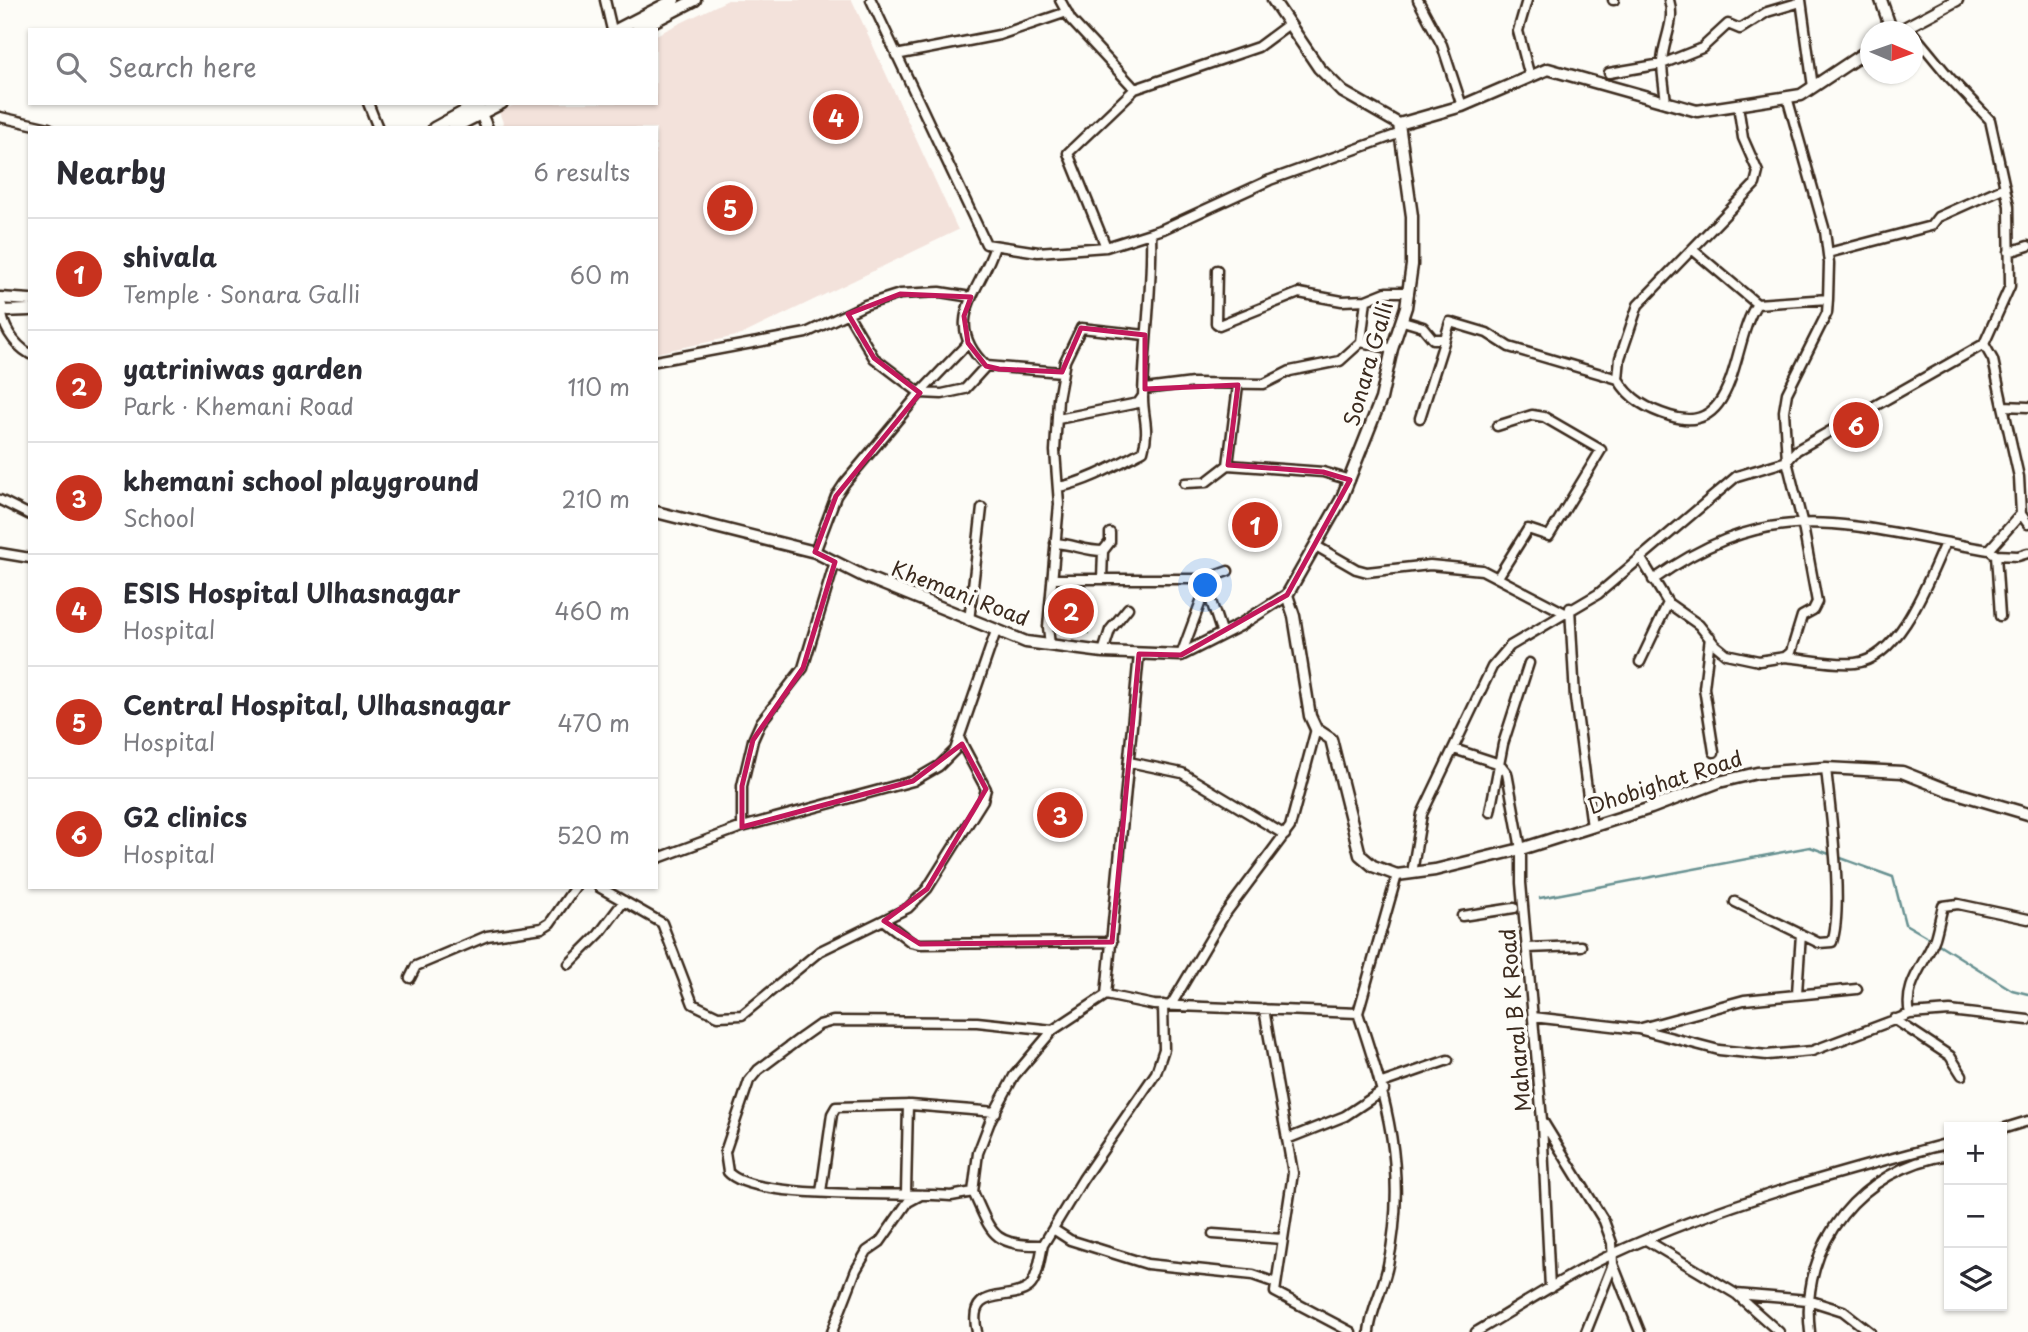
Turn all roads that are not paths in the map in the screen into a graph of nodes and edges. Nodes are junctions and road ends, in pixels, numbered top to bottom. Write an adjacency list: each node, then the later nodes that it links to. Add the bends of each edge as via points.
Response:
1 (605, 0): 17 (street)
2 (674, 0): 18 (street)
3 (695, 0): 19 (street)
4 (871, 0): 21 (street)
5 (1060, 0): 13 (street)
6 (1273, 0): 16 (street)
7 (1418, 0): 32 (street, via 1442,46)
8 (1527, 0): 25 (street, via 1518,31)
9 (1669, 0): 23 (street, via 1672,24)
10 (1881, 0): 14 (street)
11 (1957, 0): 15 (street)
12 (1801, 1): 23 (street, via 1767,12 1740,29 1728,24 1702,48); 26 (street)
13 (1067, 12): 21 (street, via 999,35); 27 (street)
14 (1890, 21)
15 (1923, 21)
16 (1289, 24): 27 (street, via 1258,47); 40 (street, via 1319,68 1343,92)
17 (613, 28)
18 (618, 28)
19 (642, 28)
20 (1923, 44): 41 (street, via 1990,120)
21 (897, 55): 43 (street, via 986,244)
22 (1860, 56): 26 (street)
23 (1662, 64): 24 (street); 29 (street)
24 (1609, 74)
25 (1530, 77): 29 (street, via 1548,69); 32 (street)
26 (1813, 87): 28 (street)
27 (1135, 89): 45 (street, via 1068,153)
28 (1787, 97): 31 (street); 48 (street)
29 (1666, 103): 31 (street, via 1697,111)
30 (369, 105): 36 (street)
31 (1738, 105): 46 (street, via 1743,138 1758,177)
32 (1462, 106): 40 (street)
33 (479, 108): 37 (street); 38 (street); 39 (street)
34 (0, 117): 35 (street)
35 (40, 126)
36 (377, 126)
37 (439, 126)
38 (456, 126)
39 (486, 126)
40 (1400, 129): 42 (street); 50 (street, Sonara Galli, via 1412,216)
41 (2005, 187): 47 (street); 48 (street, via 1938,218 1931,226)
42 (1151, 233): 45 (street); 61 (street)
43 (995, 246): 45 (street, via 1038,253); 51 (street, via 989,268)
44 (2028, 246): 47 (street)
45 (1106, 247)
46 (1693, 250): 56 (street); 71 (street, via 1638,305 1620,358)
47 (2009, 252): 65 (street, via 2010,286)
48 (1828, 253): 53 (street)
49 (1217, 270): 55 (street, via 1219,325 1299,293)
50 (1409, 292): 55 (street, via 1386,292); 60 (street, Sonara Galli)
51 (971, 298): 59 (street, via 940,292 900,294); 64 (street, via 964,316)
52 (1, 299): 54 (street); 58 (street)
53 (1828, 299): 56 (street); 80 (street, via 1827,313 1787,393)
54 (28, 300)
55 (1366, 300): 63 (street)
56 (1757, 304): 71 (street, via 1733,375 1714,408 1701,419 1690,421 1658,412 1628,395)
57 (28, 310): 58 (street)
58 (0, 311): 67 (street, via 10,336)
59 (848, 314): 68 (street, via 806,333); 73 (street, via 874,358)
60 (1403, 321): 62 (street, via 1423,327 1433,339); 66 (street, Sonara Galli)
61 (1145, 335): 70 (street, via 1081,328 1074,335); 74 (street)
62 (1445, 339): 71 (street, via 1450,322 1487,333 1509,347); 77 (street)
63 (1361, 342): 66 (street); 72 (street, via 1340,360 1290,371 1264,384)
64 (968, 343): 69 (street); 73 (street)
65 (1984, 344): 75 (street, via 1993,360); 80 (street, via 1797,450)
66 (1392, 349): 82 (street, Sonara Galli, via 1381,399)
67 (28, 352)
68 (658, 360)
69 (986, 366): 70 (street); 73 (street, via 965,389)
70 (1062, 372): 78 (street)
71 (1618, 380)
72 (1238, 385): 74 (street, via 1193,383); 81 (street)
73 (920, 393): 97 (street, via 836,495)
74 (1144, 393): 78 (street, via 1138,403); 84 (street, via 1149,432 1143,451 1101,469 1086,481)
75 (2003, 406): 76 (street); 89 (street)
76 (2028, 407)
77 (1420, 418)
78 (1058, 419): 84 (street)
79 (1497, 426): 105 (street, via 1532,415 1544,417 1601,450 1549,536 1528,528)
80 (1787, 461): 90 (street); 101 (street, via 1737,477)
81 (1228, 466): 82 (street, via 1323,472); 83 (street, via 1206,482)
82 (1350, 480): 95 (street, Sonara Galli)
83 (1185, 483)
84 (1059, 487): 93 (street)
85 (0, 500): 88 (street)
86 (982, 508): 115 (street)
87 (658, 513): 97 (street, Khemani Road)
88 (28, 514)
89 (2025, 514): 91 (street); 98 (street)
90 (1802, 521): 94 (street); 108 (street, via 1742,531 1691,554); 123 (street, via 1817,602 1802,616 1791,652)
91 (2028, 524)
92 (1110, 533): 96 (street, via 1110,542)
93 (1055, 542): 96 (street); 106 (street)
94 (1945, 543): 98 (street); 123 (street, via 1919,600 1880,656 1856,663)
95 (1316, 545): 105 (street, via 1367,572 1430,565); 110 (street, Sonara Galli)
96 (1102, 551): 107 (street)
97 (815, 552): 103 (street, Khemani Road)
98 (1992, 552): 100 (street); 114 (street)
99 (0, 553): 102 (street)
100 (2028, 553)
101 (1640, 557): 108 (street); 113 (street, via 1598,594)
102 (28, 558)
103 (835, 562): 115 (street, Khemani Road); 135 (street, via 803,668 761,722 753,740 742,786)
104 (1228, 571): 109 (street)
105 (1498, 577): 113 (street)
106 (1054, 579): 107 (street); 119 (street)
107 (1102, 579): 109 (street)
108 (1653, 580): 111 (street)
109 (1206, 582): 117 (street); 122 (street)
110 (1287, 595): 117 (street, Khemani Road); 126 (street, via 1310,716)
111 (1668, 603): 118 (street); 124 (street)
112 (1128, 608): 120 (street, via 1110,630)
113 (1566, 610): 128 (street, via 1510,646 1492,667); 136 (street)
114 (2000, 616)
115 (969, 621): 116 (street, Khemani Road)
116 (996, 631): 119 (street, Khemani Road); 127 (street)
117 (1222, 634): 122 (street, Khemani Road)
118 (1710, 637): 123 (street, via 1726,654 1759,661); 129 (street, via 1704,688)
119 (1050, 645): 120 (street, Khemani Road)
120 (1103, 652): 121 (street, Khemani Road)
121 (1139, 653): 122 (street, Khemani Road); 130 (street)
122 (1181, 654)
123 (1785, 657)
124 (1640, 662)
125 (1529, 663): 131 (street)
126 (1317, 729): 137 (street); 141 (street, via 1331,739 1360,855)
127 (959, 738): 135 (street, via 955,750 939,766 913,781); 149 (street, via 986,789 983,800 927,889 908,908)
128 (1454, 749): 131 (street); 140 (street, via 1422,814)
129 (1714, 752)
130 (1129, 762): 137 (street, via 1182,773); 151 (street)
131 (1500, 764): 133 (street); 138 (street, Maharal B K Road, via 1507,773)
132 (1826, 768): 134 (street, Dhobighat Road, via 1902,772); 136 (street, Dhobighat Road, via 1757,773 1719,782); 150 (street, via 1835,932 1832,942 1819,943)
133 (1490, 812)
134 (2028, 814)
135 (742, 827): 139 (street)
136 (1592, 827): 138 (street, Dhobighat Road)
137 (1285, 835): 159 (street, via 1225,914)
138 (1521, 849): 140 (street, Dhobighat Road); 153 (street, Maharal B K Road)
139 (658, 858)
140 (1412, 873): 141 (street, Dhobighat Road)
141 (1397, 875): 161 (street)
142 (574, 889): 155 (street, via 542,928 487,936 416,966)
143 (603, 889): 144 (street)
144 (624, 901): 149 (street, via 662,923 693,1004 718,1016 742,1015 820,951); 154 (street)
145 (1735, 902): 150 (street)
146 (1514, 908): 147 (street)
147 (1462, 916)
148 (2028, 919): 162 (street, via 1958,904 1942,906 1933,942 1918,965 1907,1001)
149 (884, 921): 151 (street, via 920,944)
150 (1801, 934): 157 (street)
151 (1112, 942): 158 (street)
152 (1581, 946): 153 (street)
153 (1527, 948): 163 (street, Maharal B K Road)
154 (569, 964)
155 (410, 978)
156 (1857, 989): 157 (street)
157 (1797, 993): 166 (street, via 1744,1000)
158 (1106, 995): 159 (street); 167 (street)
159 (1167, 1005): 160 (street); 183 (street, via 1164,1049 1156,1073)
160 (1264, 1009): 161 (street); 176 (street)
161 (1358, 1013): 170 (street)
162 (1910, 1014): 164 (street); 165 (street, via 1950,1011)
163 (1533, 1017): 166 (street); 173 (street, Maharal B K Road)
164 (1894, 1019): 166 (street, via 1812,1051 1767,1055 1719,1050); 169 (street, via 1950,1056)
165 (2028, 1020)
166 (1638, 1029)
167 (1053, 1030): 172 (street, via 1014,1076); 179 (street, via 976,1023 833,1021 819,1025 749,1081 724,1160 728,1172 740,1181 799,1193)
168 (1448, 1060): 170 (street)
169 (1962, 1075)
170 (1383, 1087): 176 (street, via 1345,1116); 197 (street, via 1393,1133 1394,1218 1389,1265)
171 (908, 1105): 172 (street); 179 (street, via 836,1107); 181 (street)
172 (996, 1112): 180 (street, via 978,1153)
173 (1542, 1119): 188 (street, Maharal B K Road, via 1604,1221); 191 (street)
174 (2028, 1121): 175 (street)
175 (2007, 1127)
176 (1287, 1139): 185 (street, via 1293,1173)
177 (1944, 1144): 186 (street, via 1816,1180)
178 (1944, 1156): 193 (street, via 1896,1173 1844,1210 1824,1241)
179 (821, 1192): 181 (street)
180 (973, 1192): 182 (street); 187 (street, via 987,1227 1001,1239 1016,1245)
181 (906, 1193): 182 (street)
182 (923, 1194): 194 (street, via 908,1202 880,1242 867,1251)
183 (1053, 1229): 187 (street); 190 (street, via 1070,1240 1147,1264 1253,1275)
184 (1213, 1234): 185 (street)
185 (1283, 1239): 190 (street)
186 (1646, 1240): 188 (street); 192 (street)
187 (1043, 1245): 195 (street, via 1028,1288 991,1295 982,1302 976,1312)
188 (1613, 1254): 189 (street, Maharal B K Road); 191 (street)
189 (1613, 1264): 199 (street, Maharal B K Road); 200 (street)
190 (1276, 1283): 196 (street, via 1275,1292)
191 (1550, 1288): 198 (street)
192 (1736, 1293): 193 (street); 201 (street)
193 (1808, 1300): 202 (street); 203 (street, via 1843,1311)
194 (832, 1332)
195 (977, 1332)
196 (1351, 1332)
197 (1369, 1332)
198 (1476, 1332)
199 (1586, 1332)
200 (1640, 1332)
201 (1779, 1332)
202 (1810, 1332)
203 (1870, 1332)

